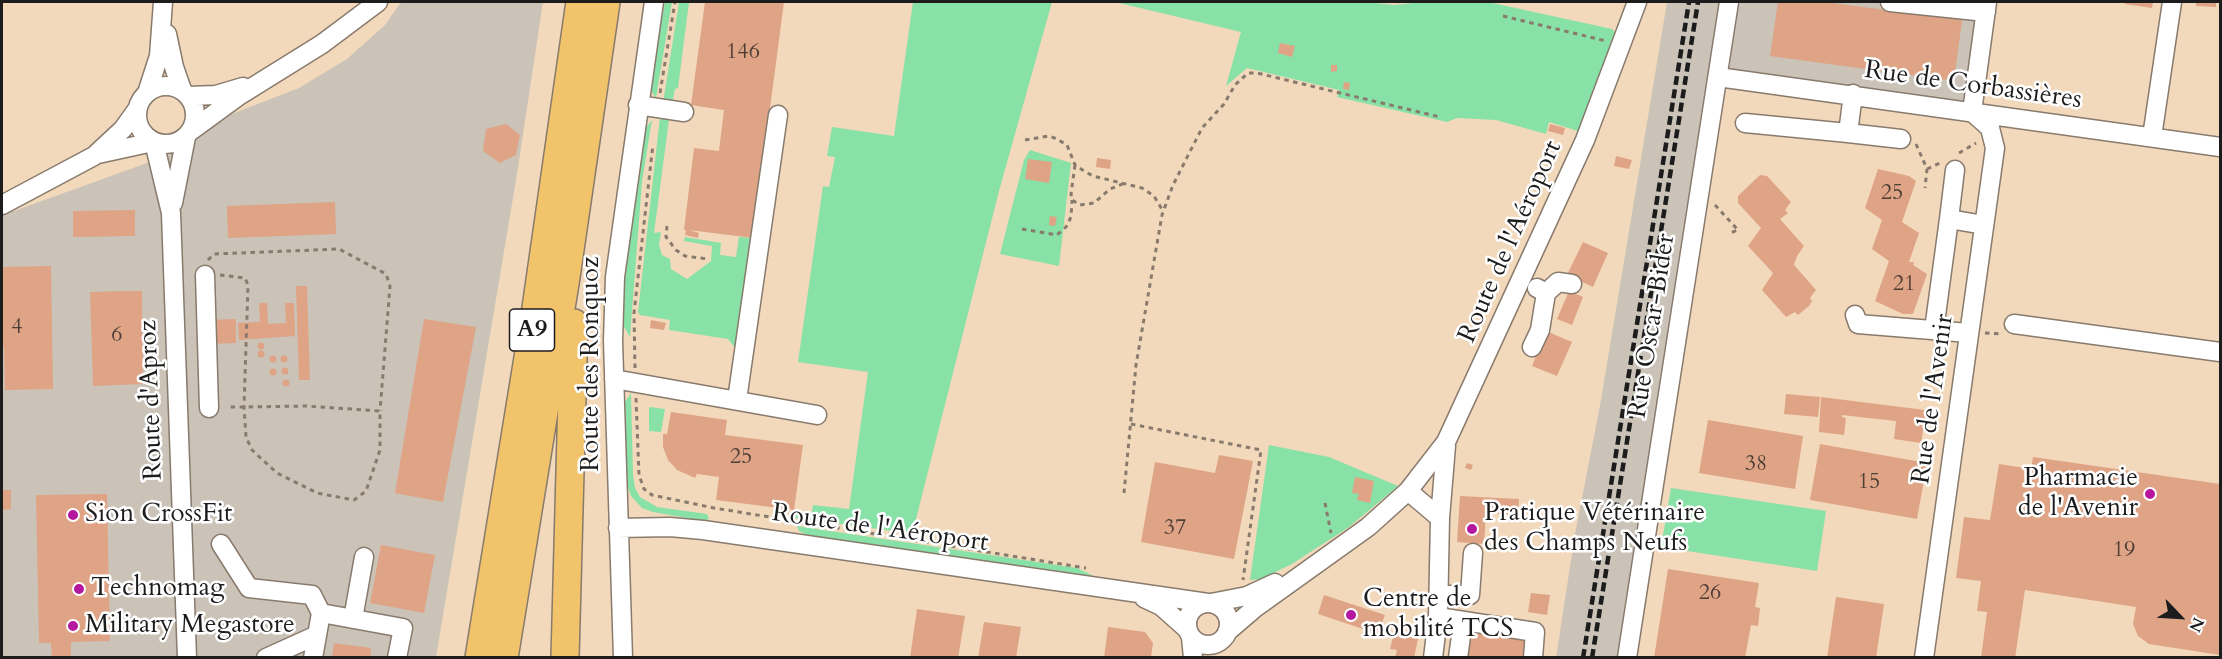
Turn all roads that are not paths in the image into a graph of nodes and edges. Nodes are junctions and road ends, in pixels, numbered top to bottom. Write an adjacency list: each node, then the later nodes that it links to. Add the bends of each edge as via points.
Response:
1 (378, 2): 12 (street, via 322,44)
2 (580, 2): 73 (highway, A9, via 535,315)
3 (606, 2): 30 (highway, A9)
4 (654, 2): 16 (street, Route des Ronquoz)
5 (1637, 2): 37 (street, Route de l'Aéroport, via 1585,140)
6 (1729, 2): 11 (street, Rue Oscar-Bider)
7 (1890, 2): 9 (street)
8 (2172, 2): 24 (street)
9 (1987, 7): 18 (street)
10 (164, 9): 13 (street, via 174,68); 15 (street, via 159,56)
11 (1718, 76): 14 (street, Rue de Corbassières); 83 (street, Rue Oscar-Bider)
12 (264, 79): 13 (street, via 216,95); 23 (street)
13 (185, 93): 15 (street, via 164,86); 23 (street, via 196,116)
14 (1852, 94): 18 (street, Rue de Corbassières); 22 (street)
15 (142, 100): 26 (street, via 139,127); 29 (street, via 123,129)
16 (638, 105): 17 (street); 46 (street, Route des Ronquoz, via 615,277)
17 (684, 112)
18 (1972, 112): 20 (street, Rue de Corbassières); 28 (street, via 1989,128)
19 (778, 115): 47 (street)
20 (2031, 122): 24 (street, Rue de Corbassières); 28 (street, via 2009,130)
21 (1745, 123): 22 (street)
22 (1848, 133): 25 (street)
23 (189, 134): 26 (street, via 171,145); 33 (street, Route d'Aproz)
24 (2152, 137): 27 (street, Rue de Corbassières)
25 (1908, 141)
26 (153, 142): 29 (street); 33 (street, Route d'Aproz)
27 (2220, 147)
28 (1995, 148): 35 (street, Rue de l'Avenir)
29 (94, 156): 32 (street)
30 (584, 160): 62 (highway, via 571,381); 74 (highway, A9)
31 (1955, 170): 34 (street)
32 (3, 201)
33 (171, 213): 69 (street, Route d'Aproz)
34 (1948, 219): 35 (street); 41 (street)
35 (1984, 225): 43 (street, Rue de l'Avenir)
36 (206, 274): 48 (street)
37 (1521, 281): 39 (street); 50 (street, Route de l'Aéroport)
38 (1572, 284): 39 (street, via 1558,282)
39 (1546, 293): 44 (street, via 1540,330)
40 (1855, 315): 41 (street, via 1858,324)
41 (1934, 330): 43 (street)
42 (2013, 330): 45 (street)
43 (1977, 333): 84 (street, Rue de l'Avenir)
44 (1532, 347)
45 (2220, 352)
46 (614, 380): 47 (street); 53 (street, Route des Ronquoz)
47 (737, 400): 49 (street)
48 (209, 408)
49 (817, 415)
50 (1446, 442): 51 (street, Route de l'Aéroport); 52 (street)
51 (1408, 492): 52 (street); 57 (street, Route de l'Aéroport, via 1368,527)
52 (1440, 518): 59 (street)
53 (618, 528): 58 (street, Route de l'Aéroport, via 703,530); 77 (street, Route des Ronquoz)
54 (221, 544): 61 (street, via 249,588 312,595)
55 (1473, 553): 59 (street, via 1470,595)
56 (364, 557): 64 (street)
57 (1314, 564): 60 (street, Route de l'Aéroport, via 1247,596); 68 (street, Route de l'Aéroport)
58 (1134, 594): 60 (street, Route de l'Aéroport); 66 (street, Route de l'Aéroport, via 1161,606)
59 (1439, 595): 63 (street)
60 (1209, 603): 66 (street, via 1191,612); 68 (street, via 1226,614)
61 (321, 613): 64 (street); 67 (street)
62 (567, 613): 75 (highway); 76 (highway)
63 (1438, 617): 65 (street); 80 (street)
64 (353, 619): 72 (street, via 403,628)
65 (1463, 621): 81 (street); 82 (street, via 1535,632)
66 (1190, 634): 68 (street, via 1207,644); 78 (street)
67 (317, 635): 70 (street); 71 (street)
68 (1225, 635): 79 (street)
69 (186, 657)
70 (266, 657)
71 (313, 657)
72 (397, 657)
73 (479, 657)
74 (504, 657)
75 (565, 657)
76 (573, 657)
77 (623, 657)
78 (1193, 657)
79 (1216, 657)
80 (1433, 657)
81 (1458, 657)
82 (1533, 657)
83 (1627, 657)
84 (1924, 657)

